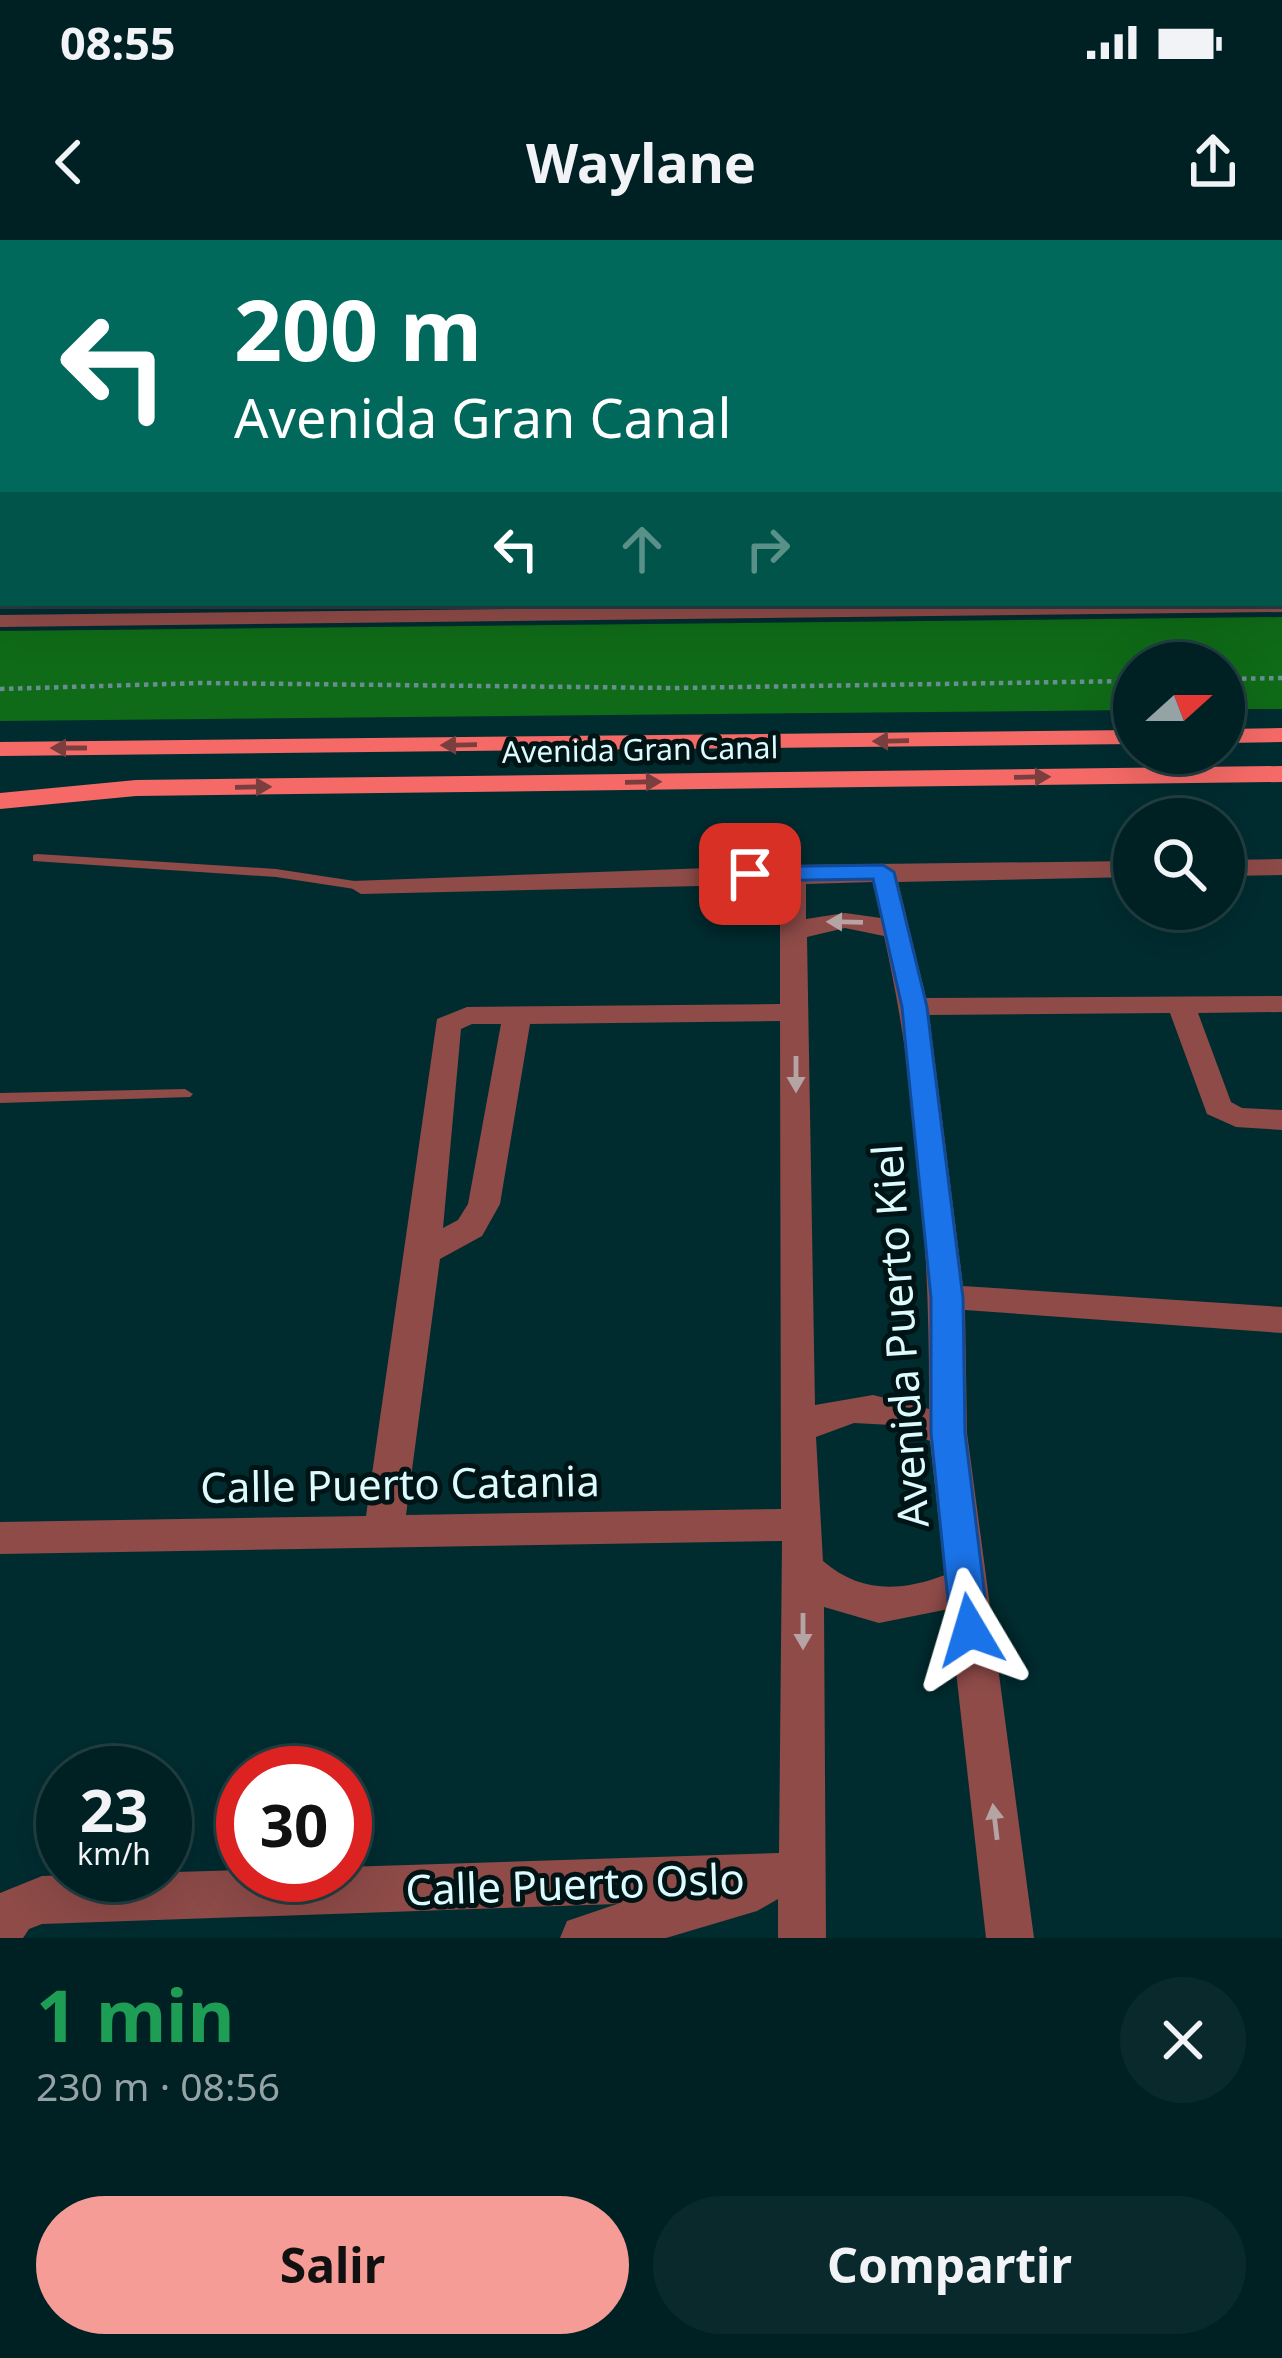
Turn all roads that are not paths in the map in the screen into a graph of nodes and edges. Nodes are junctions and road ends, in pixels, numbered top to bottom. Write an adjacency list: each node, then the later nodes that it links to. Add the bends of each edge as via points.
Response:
1 (1282, 606): 2 (street)
2 (461, 609): 3 (street)
3 (427, 610): 4 (street)
4 (0, 621)
5 (1282, 735): 6 (main road)
6 (1245, 736)
7 (1113, 737): 8 (main road, Avenida Gran Canal, one-way to 8)
8 (0, 749)
9 (1282, 774): 10 (main road, Avenida Gran Canal, one-way to 9, via 117,789)
10 (0, 801)
11 (37, 858): 17 (lane)
12 (1282, 867): 13 (street)
13 (1245, 868)
14 (1113, 869): 15 (street)
15 (883, 872): 16 (street); 18 (street, Avenida Puerto Kiel)
16 (793, 873): 17 (street); 19 (street)
17 (361, 886)
18 (893, 930): 19 (street, one-way to 19, via 850,920); 22 (street, Avenida Puerto Kiel)
19 (797, 932): 23 (street)
20 (1282, 1004): 21 (street)
21 (1181, 1005): 22 (street); 27 (street, via 1218,1108)
22 (914, 1007): 29 (street, Avenida Puerto Kiel)
23 (795, 1012): 24 (street); 31 (street, one-way to 31)
24 (517, 1016): 28 (street, via 484,1204 470,1228); 28 (street, via 447,1024)
25 (185, 1094): 26 (lane)
26 (0, 1098)
27 (1282, 1120)
28 (424, 1253): 34 (street)
29 (947, 1298): 30 (street); 32 (street, Avenida Puerto Kiel)
30 (1282, 1320)
31 (797, 1430): 32 (street, via 821,1414 863,1406 908,1412); 33 (street)
32 (948, 1433): 37 (street, Avenida Puerto Kiel)
33 (801, 1525): 34 (street, Calle Puerto Catania); 36 (street)
34 (384, 1531): 35 (street, Calle Puerto Catania)
35 (0, 1538)
36 (803, 1568): 37 (street, via 827,1593 875,1606 923,1603); 38 (street, one-way to 38)
37 (964, 1586): 42 (street, Avenida Puerto Kiel, one-way to 37)
38 (803, 1875): 39 (street, Calle Puerto Oslo, via 42,1900 12,1912); 40 (street); 41 (street)
39 (0, 1931)
40 (584, 1938)
41 (802, 1938)
42 (1010, 1938)

